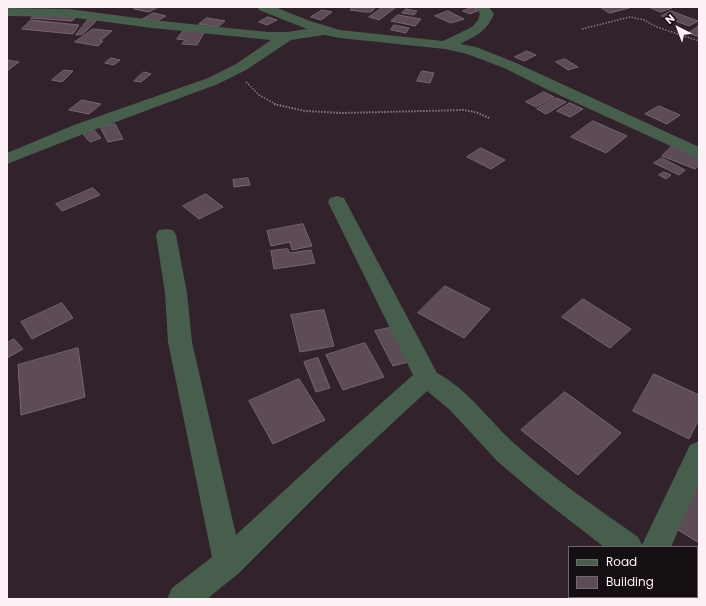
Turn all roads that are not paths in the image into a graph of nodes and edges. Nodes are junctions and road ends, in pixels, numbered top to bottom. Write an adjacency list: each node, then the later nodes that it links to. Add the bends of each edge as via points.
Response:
1 (12, 7): 4 (street)
2 (482, 7): 7 (street, via 487,14 486,20 477,30)
3 (275, 9): 5 (street)
4 (7, 11): 6 (street, via 69,13 152,24)
5 (325, 31): 6 (street); 7 (street)
6 (287, 36): 9 (street, via 240,67 191,90)
7 (445, 45): 8 (street, via 471,50 509,65)
8 (699, 154)
9 (7, 158)
10 (337, 202): 12 (street)
11 (166, 235): 16 (street, via 176,293 180,342)
12 (428, 380): 14 (street, via 449,394 506,453); 16 (street, via 413,388)
13 (699, 453): 15 (street)
14 (627, 546)
15 (656, 546)
16 (228, 563): 17 (street)
17 (183, 599)

